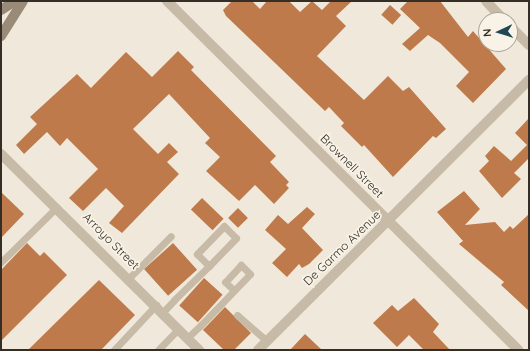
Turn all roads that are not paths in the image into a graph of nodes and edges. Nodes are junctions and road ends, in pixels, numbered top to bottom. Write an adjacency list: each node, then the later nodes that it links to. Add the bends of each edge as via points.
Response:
1 (15, 1): 5 (main road)
2 (23, 1): 8 (main road)
3 (167, 1): 13 (street, Brownell Street)
4 (486, 1): 6 (street)
5 (1, 10)
6 (496, 12)
7 (518, 34): 9 (street)
8 (1, 36)
9 (529, 45)
10 (529, 80): 13 (street, De Garmo Avenue)
11 (1, 154): 12 (street, Arroyo Street)
12 (57, 207): 15 (lane); 17 (street, Arroyo Street)
13 (389, 221): 23 (street, De Garmo Avenue); 28 (street, Brownell Street)
14 (170, 236): 17 (lane)
15 (1, 262)
16 (208, 266): 16 (lane, via 236,238 224,226 196,254); 19 (lane)
17 (129, 278): 19 (street, Arroyo Street)
18 (234, 290): 22 (lane)
19 (160, 309): 21 (street, Arroyo Street); 24 (lane)
20 (237, 315): 23 (lane)
21 (178, 329): 22 (street, Arroyo Street); 25 (lane)
22 (187, 338): 26 (street, Arroyo Street)
23 (266, 341): 27 (street, De Garmo Avenue)
24 (114, 350)
25 (158, 350)
26 (199, 350)
27 (258, 350)
28 (518, 350)

